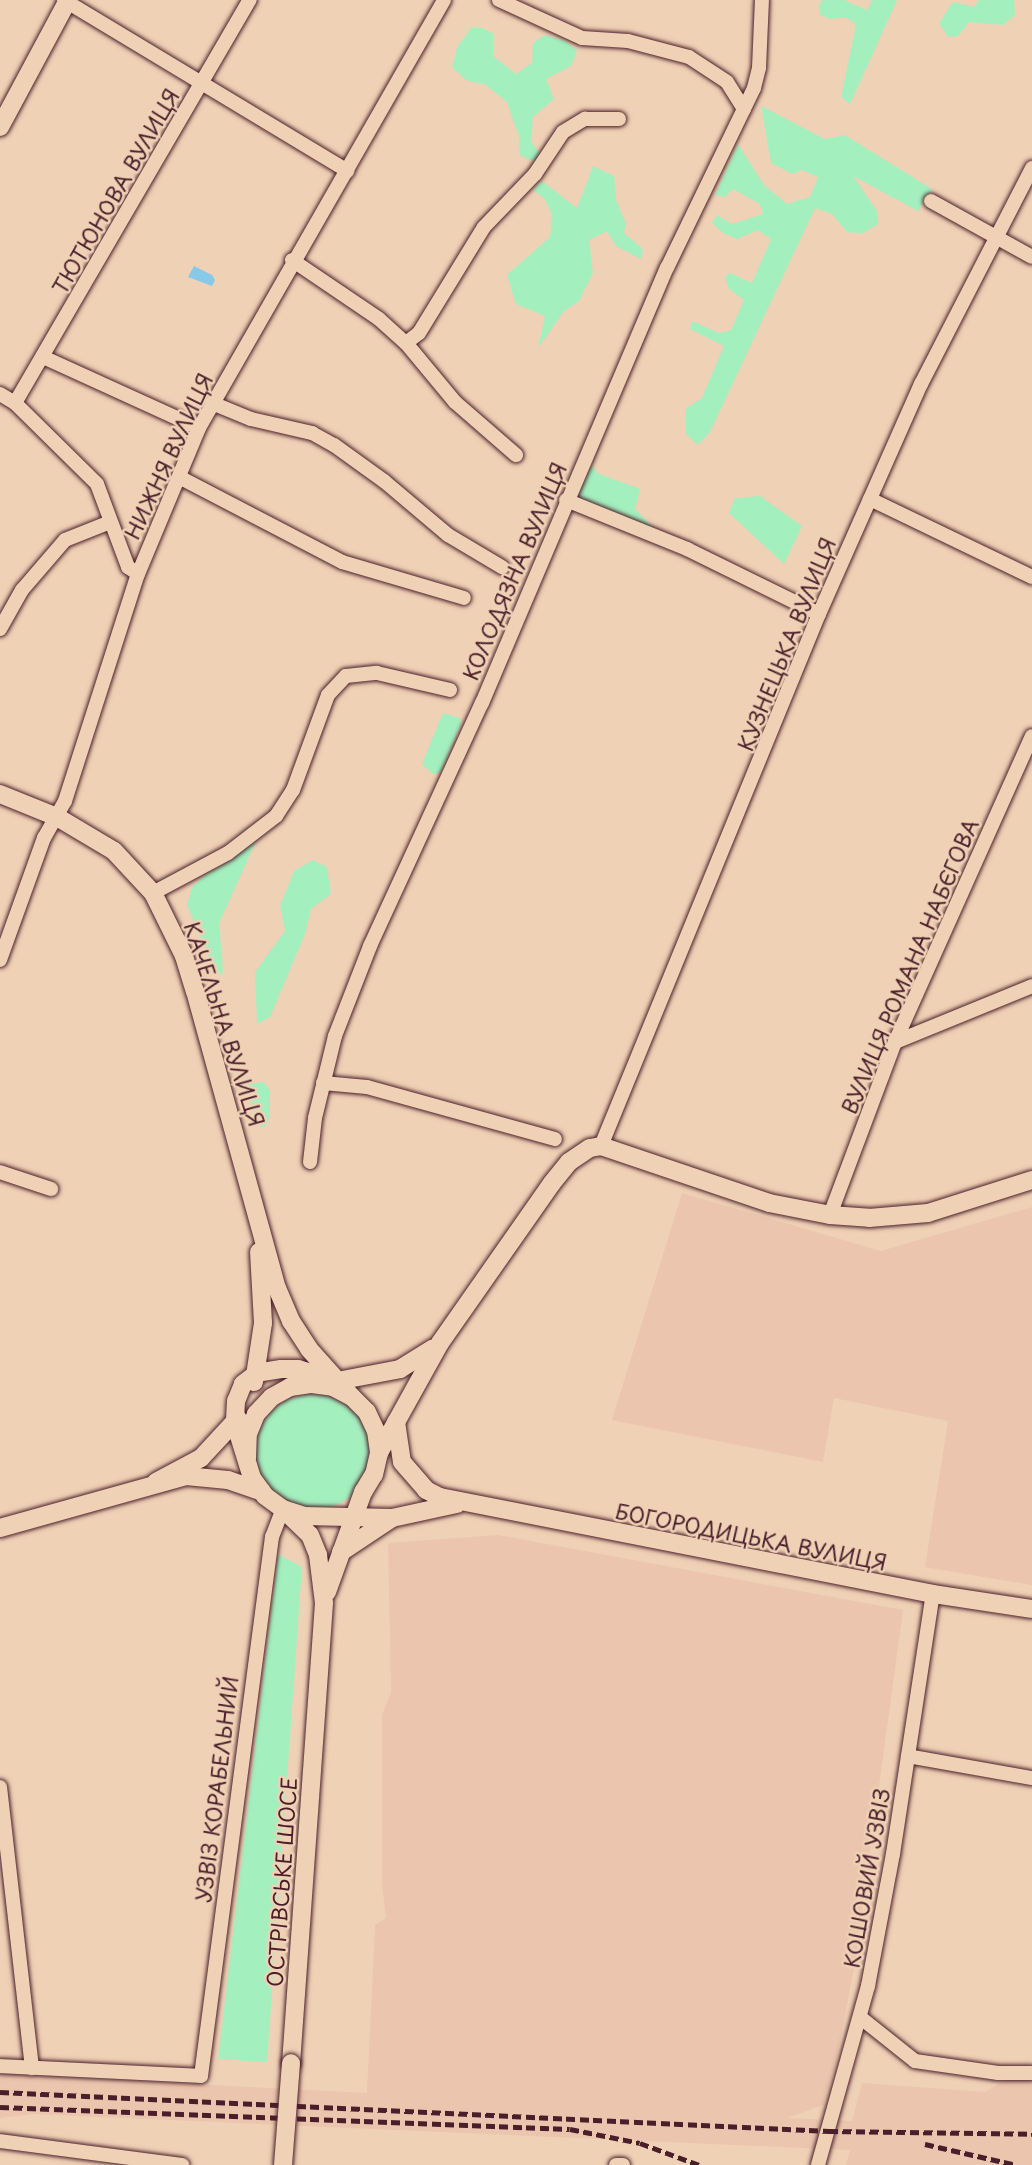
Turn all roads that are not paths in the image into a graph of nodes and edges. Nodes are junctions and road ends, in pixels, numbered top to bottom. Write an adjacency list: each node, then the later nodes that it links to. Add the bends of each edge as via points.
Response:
1 (250, 0): 6 (street, ТЮТЮНОВА ВУЛИЦЯ)
2 (444, 0): 11 (street, НИЖНЯ ВУЛИЦЯ)
3 (499, 0): 7 (street, via 582,38 628,41 689,57 727,82)
4 (762, 0): 7 (street, КОЛОДЯЗНА ВУЛИЦЯ, via 759,68)
5 (66, 1): 6 (street); 9 (street)
6 (201, 84): 11 (street); 17 (street, ТЮТЮНОВА ВУЛИЦЯ)
7 (744, 110): 25 (street, КОЛОДЯЗНА ВУЛИЦЯ, via 667,268)
8 (619, 119): 16 (street, via 585,119 563,132 536,174 484,227 418,333)
9 (0, 128)
10 (1032, 168): 13 (street, КУЗНЕЦЬКА ВУЛИЦЯ)
11 (347, 171): 15 (street, НИЖНЯ ВУЛИЦЯ)
12 (931, 201): 13 (street)
13 (995, 237): 14 (street); 24 (street, КУЗНЕЦЬКА ВУЛИЦЯ, via 921,384)
14 (1032, 257)
15 (292, 260): 16 (street, via 380,319); 20 (street, НИЖНЯ ВУЛИЦЯ)
16 (406, 344): 22 (street, via 455,402)
17 (43, 357): 19 (street, ТЮТЮНОВА ВУЛИЦЯ); 21 (street)
18 (0, 394): 19 (street)
19 (15, 403): 26 (street, via 89,474 103,495)
20 (212, 403): 21 (street, НИЖНЯ ВУЛИЦЯ); 27 (street, via 251,419 312,433 334,445 390,485 448,535)
21 (199, 428): 23 (street, НИЖНЯ ВУЛИЦЯ)
22 (516, 455)
23 (178, 477): 28 (street, НИЖНЯ ВУЛИЦЯ); 30 (street, via 342,562)
24 (870, 498): 29 (street); 31 (street, КУЗНЕЦЬКА ВУЛИЦЯ)
25 (566, 500): 31 (street, via 687,549); 41 (street, КОЛОДЯЗНА ВУЛИЦЯ, via 482,703 370,946 335,1036)
26 (110, 522): 28 (street, via 128,567); 32 (street, НИЖНЯ ВУЛИЦЯ, via 64,540 22,590)
27 (502, 567)
28 (138, 574): 36 (street, НИЖНЯ ВУЛИЦЯ, via 72,783)
29 (1032, 577)
30 (464, 598)
31 (819, 614): 43 (street, КУЗНЕЦЬКА ВУЛИЦЯ)
32 (0, 629)
33 (450, 690): 37 (street, via 377,673 346,676 328,695 294,790 276,816 228,853)
34 (1032, 736): 40 (street, ВУЛИЦЯ РОМАНА НАБЄГОВА)
35 (0, 794): 36 (street, КАЧЕЛЬНА ВУЛИЦЯ)
36 (57, 817): 37 (street, КАЧЕЛЬНА ВУЛИЦЯ, via 114,851); 38 (street, НИЖНЯ ВУЛИЦЯ, via 44,838)
37 (153, 893): 48 (street, КАЧЕЛЬНА ВУЛИЦЯ, via 184,956)
38 (0, 960)
39 (1032, 986): 40 (street)
40 (895, 1042): 49 (street, ВУЛИЦЯ РОМАНА НАБЄГОВА)
41 (323, 1083): 42 (street, via 367,1087); 44 (street, КОЛОДЯЗНА ВУЛИЦЯ)
42 (555, 1139)
43 (601, 1146): 49 (street, via 769,1203); 50 (street, via 581,1153 552,1183)
44 (310, 1162)
45 (0, 1172): 47 (street)
46 (1032, 1180): 49 (street, via 928,1214 869,1218)
47 (51, 1189)
48 (256, 1213): 51 (street, КАЧЕЛЬНА ВУЛИЦЯ, via 291,1321); 52 (street, КАЧЕЛЬНА ВУЛИЦЯ, via 263,1323)
49 (830, 1215)
50 (440, 1343): 53 (street, via 414,1362); 58 (street)
51 (317, 1360): 53 (street); 54 (street, КАЧЕЛЬНА ВУЛИЦЯ)
52 (257, 1373): 54 (street, via 298,1369); 57 (street, КАЧЕЛЬНА ВУЛИЦЯ); 57 (street, via 243,1384 236,1401)
53 (369, 1378): 54 (street)
54 (338, 1382): 55 (street); 56 (street, КАЧЕЛЬНА ВУЛИЦЯ)
55 (312, 1383): 56 (street, via 333,1387); 57 (street, via 290,1387)
56 (352, 1397): 59 (street, via 367,1412 376,1431)
57 (245, 1415): 60 (street, via 201,1458); 62 (street, via 247,1458 252,1478)
58 (396, 1422): 59 (street); 61 (street, БОГОРОДИЦЬКА ВУЛИЦЯ, via 402,1462)
59 (379, 1453): 61 (street, БОГОРОДИЦЬКА ВУЛИЦЯ, via 405,1478); 63 (street, via 374,1474)
60 (156, 1482): 62 (street, via 205,1476); 69 (street)
61 (426, 1490): 64 (street, БОГОРОДИЦЬКА ВУЛИЦЯ)
62 (262, 1492): 65 (street)
63 (363, 1492): 66 (street, via 347,1506); 67 (street, ОСТРІВСЬКЕ ШОСЕ)
64 (462, 1503): 68 (street, БОГОРОДИЦЬКА ВУЛИЦЯ); 71 (street, БОГОРОДИЦЬКА ВУЛИЦЯ)
65 (283, 1509): 66 (street, via 304,1515); 72 (street, ОСТРІВСЬКЕ ШОСЕ, via 310,1535 318,1555); 79 (street, УЗВІЗ КОРАБЕЛЬНИЙ, via 272,1537 201,2076)
66 (327, 1515): 67 (street, БОГОРОДИЦЬКА ВУЛИЦЯ)
67 (355, 1515): 68 (street, БОГОРОДИЦЬКА ВУЛИЦЯ); 70 (street, ОСТРІВСЬКЕ ШОСЕ)
68 (392, 1518): 70 (street, БОГОРОДИЦЬКА ВУЛИЦЯ)
69 (0, 1528)
70 (341, 1552): 72 (street, ОСТРІВСЬКЕ ШОСЕ)
71 (933, 1594): 73 (street, БОГОРОДИЦЬКА ВУЛИЦЯ); 74 (street, КОШОВИЙ УЗВІЗ)
72 (324, 1603): 83 (street, ОСТРІВСЬКЕ ШОСЕ, bridge)
73 (1032, 1609)
74 (908, 1756): 75 (street); 77 (street, КОШОВИЙ УЗВІЗ)
75 (1032, 1779)
76 (0, 1787): 79 (street)
77 (861, 2018): 80 (street, via 915,2061 998,2073); 86 (street, КОШОВИЙ УЗВІЗ)
78 (0, 2066): 79 (street)
79 (32, 2068)
80 (1032, 2073)
81 (0, 2141): 82 (street)
82 (182, 2165)
83 (283, 2165)
84 (616, 2165): 85 (street)
85 (623, 2165)
86 (818, 2165)

